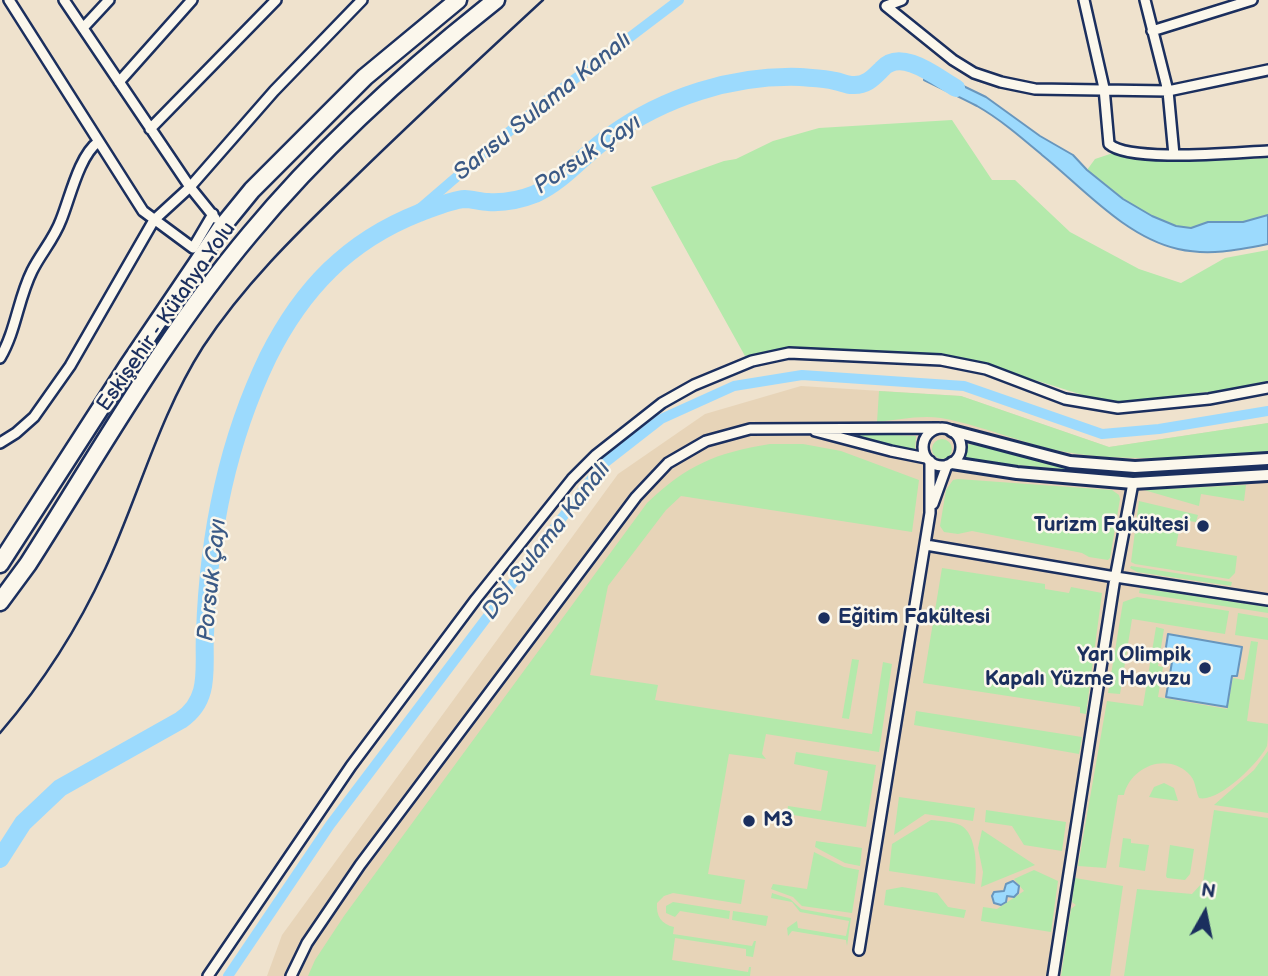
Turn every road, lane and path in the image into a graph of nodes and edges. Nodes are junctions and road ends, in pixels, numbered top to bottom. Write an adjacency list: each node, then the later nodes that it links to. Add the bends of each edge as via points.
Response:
1 (9, 0): 20 (street)
2 (64, 0): 13 (street)
3 (109, 0): 13 (street)
4 (192, 0): 16 (street)
5 (276, 0): 19 (street)
6 (362, 0): 23 (street)
7 (458, 0): 25 (highway, Eskişehir - Kütahya Yolu, via 365,77)
8 (496, 0): 42 (highway, Eskişehir - Kütahya Yolu, via 382,94 316,158 249,235 203,294)
9 (902, 0): 17 (street, via 886,6 974,73 1035,89)
10 (1084, 0): 17 (street)
11 (1145, 0): 14 (street)
12 (1252, 0): 14 (street)
13 (82, 28): 16 (street)
14 (1153, 31): 18 (street)
15 (1268, 70): 18 (street)
16 (119, 82): 19 (street)
17 (1104, 88): 18 (street); 22 (street, via 1114,149)
18 (1168, 91): 22 (street)
19 (150, 129): 23 (street)
20 (98, 142): 24 (street, via 143,211); 26 (street, via 84,162 51,243 32,271)
21 (1268, 151): 22 (street)
22 (1174, 155)
23 (190, 187): 24 (street); 25 (street)
24 (154, 220): 25 (street, via 193,248); 31 (street, via 70,366 34,417)
25 (217, 221): 39 (highway, Eskişehir - Kütahya Yolu)
26 (0, 358)
27 (1268, 388): 44 (street, via 1118,408 1065,399 986,369 941,360 789,353 752,360 662,402 572,479 483,590 351,766)
28 (803, 428): 29 (street); 32 (street); 45 (street, via 750,429 706,440 668,463 636,497 360,865 307,943)
29 (939, 428): 30 (street); 32 (street, via 924,440)
30 (952, 431): 33 (street, via 1070,462 1135,467); 34 (street, via 961,447)
31 (0, 443)
32 (928, 459): 34 (street, via 938,465); 37 (street)
33 (1268, 459)
34 (950, 464): 36 (street); 37 (street)
35 (1268, 475): 36 (street)
36 (1133, 483): 40 (street)
37 (930, 513): 38 (street)
38 (926, 545): 40 (street); 43 (street)
39 (0, 564)
40 (1116, 577): 41 (street); 46 (street)
41 (1268, 600)
42 (0, 602)
43 (859, 950)
44 (208, 976)
45 (291, 976)
46 (1053, 976)

